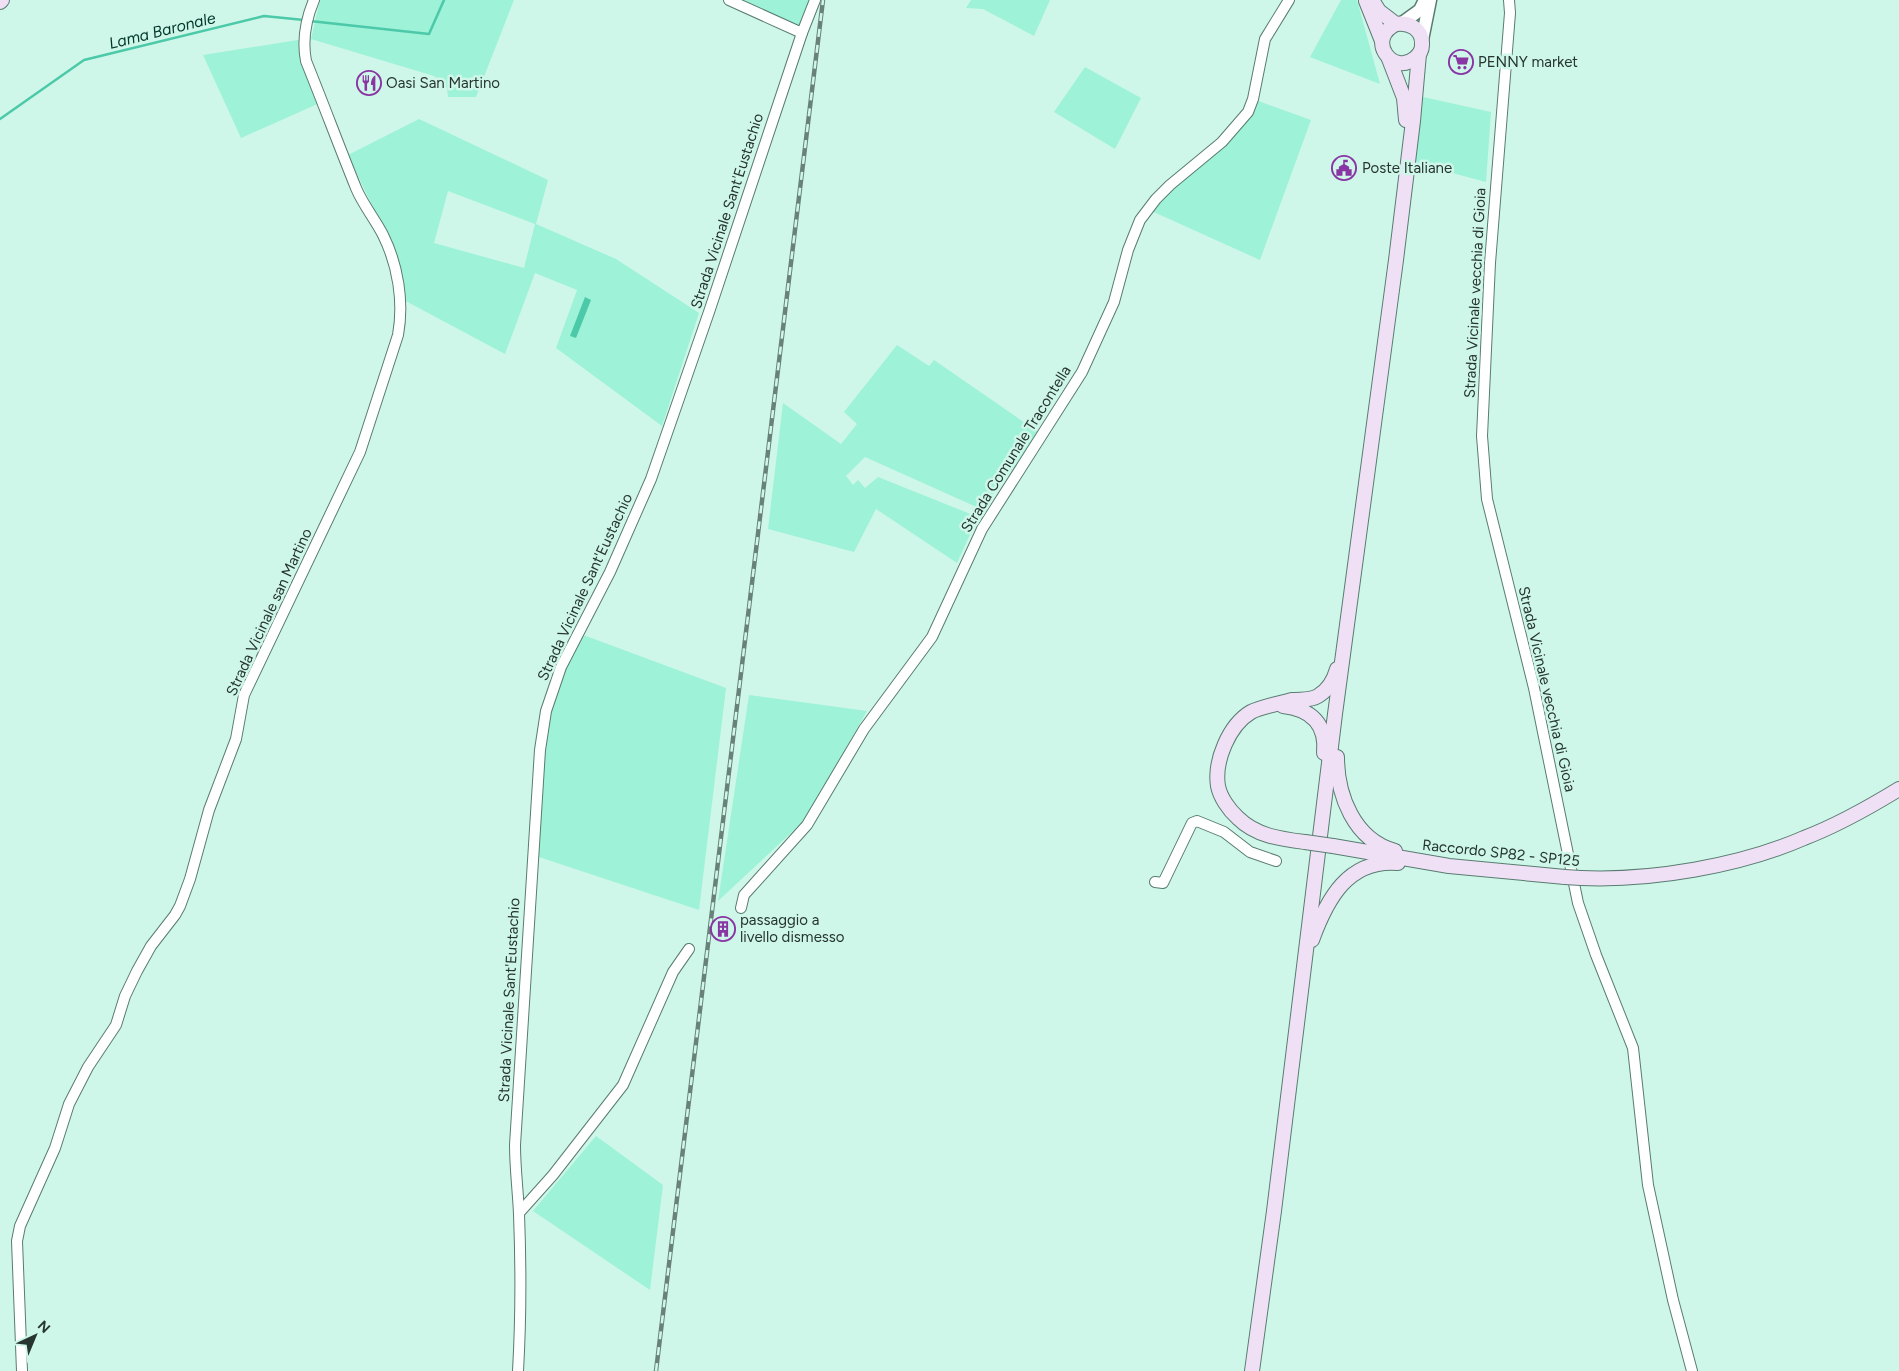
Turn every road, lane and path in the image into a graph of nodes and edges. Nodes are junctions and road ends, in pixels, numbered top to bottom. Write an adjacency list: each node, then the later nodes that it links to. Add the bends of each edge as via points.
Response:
1 (314, 0): 29 (street, Strada Vicinale san Martino, via 307,19 306,61 357,190 383,235 394,266 400,294 398,335 360,452 244,695 236,739 209,810 180,906 136,971 116,1025 88,1067 69,1104 55,1148 20,1226 17,1241)
2 (729, 0): 11 (street)
3 (815, 0): 11 (street, Strada Vicinale Sant'Eustachio)
4 (1289, 0): 25 (street, Strada Comunale Tracontella, via 1265,39 1248,112 1222,142 1156,199 1140,220 1114,302 1082,372 982,528 932,637 864,729 807,825 744,895)
5 (1366, 0): 13 (main road)
6 (1372, 0): 10 (main road, via 1378,11)
7 (1425, 0): 10 (street, via 1420,10)
8 (1430, 0): 12 (street)
9 (1509, 0): 32 (street, Strada Vicinale vecchia di Gioia, via 1489,282 1482,436 1486,499 1534,688 1578,903 1633,1048 1648,1185)
10 (1399, 23): 12 (main road, via 1413,26); 13 (main road, via 1386,31)
11 (802, 32): 28 (street, Strada Vicinale Sant'Eustachio, via 652,479 610,572 566,656 546,711 540,750 516,1119 515,1172)
12 (1422, 40): 14 (main road)
13 (1382, 42): 15 (main road)
14 (1419, 54): 15 (main road, via 1408,62); 16 (main road)
15 (1389, 59): 16 (main road, via 1404,98 1407,134)
16 (1405, 185): 17 (main road)
17 (1348, 628): 18 (main road, Raccordo SP82 - SP125, via 1335,676 1327,688 1317,697 1291,700); 19 (main road)
18 (1275, 706): 21 (main road, via 1309,713 1321,730 1325,745); 23 (main road, Raccordo SP82 - SP125, bridge, via 1251,712 1239,723 1231,733 1219,765 1219,788 1230,809 1242,822 1271,836)
19 (1335, 714): 21 (main road); 23 (main road, via 1340,790 1359,825 1388,849)
20 (1899, 789): 23 (main road, Raccordo SP82 - SP125, bridge, via 1848,819 1812,835 1746,858 1655,875 1580,878)
21 (1323, 816): 27 (main road)
22 (1276, 861): 24 (street, via 1250,852 1224,832 1198,820 1192,823 1163,882)
23 (1438, 864): 27 (main road, via 1388,862 1359,871 1336,891 1327,905)
24 (1155, 882)
25 (741, 908)
26 (689, 949): 28 (street, via 673,972 623,1085)
27 (1304, 962): 31 (main road)
28 (519, 1214): 30 (street, Strada Vicinale Sant'Eustachio, via 521,1326)
29 (22, 1371)
30 (518, 1371)
31 (1252, 1371)
32 (1692, 1371)

